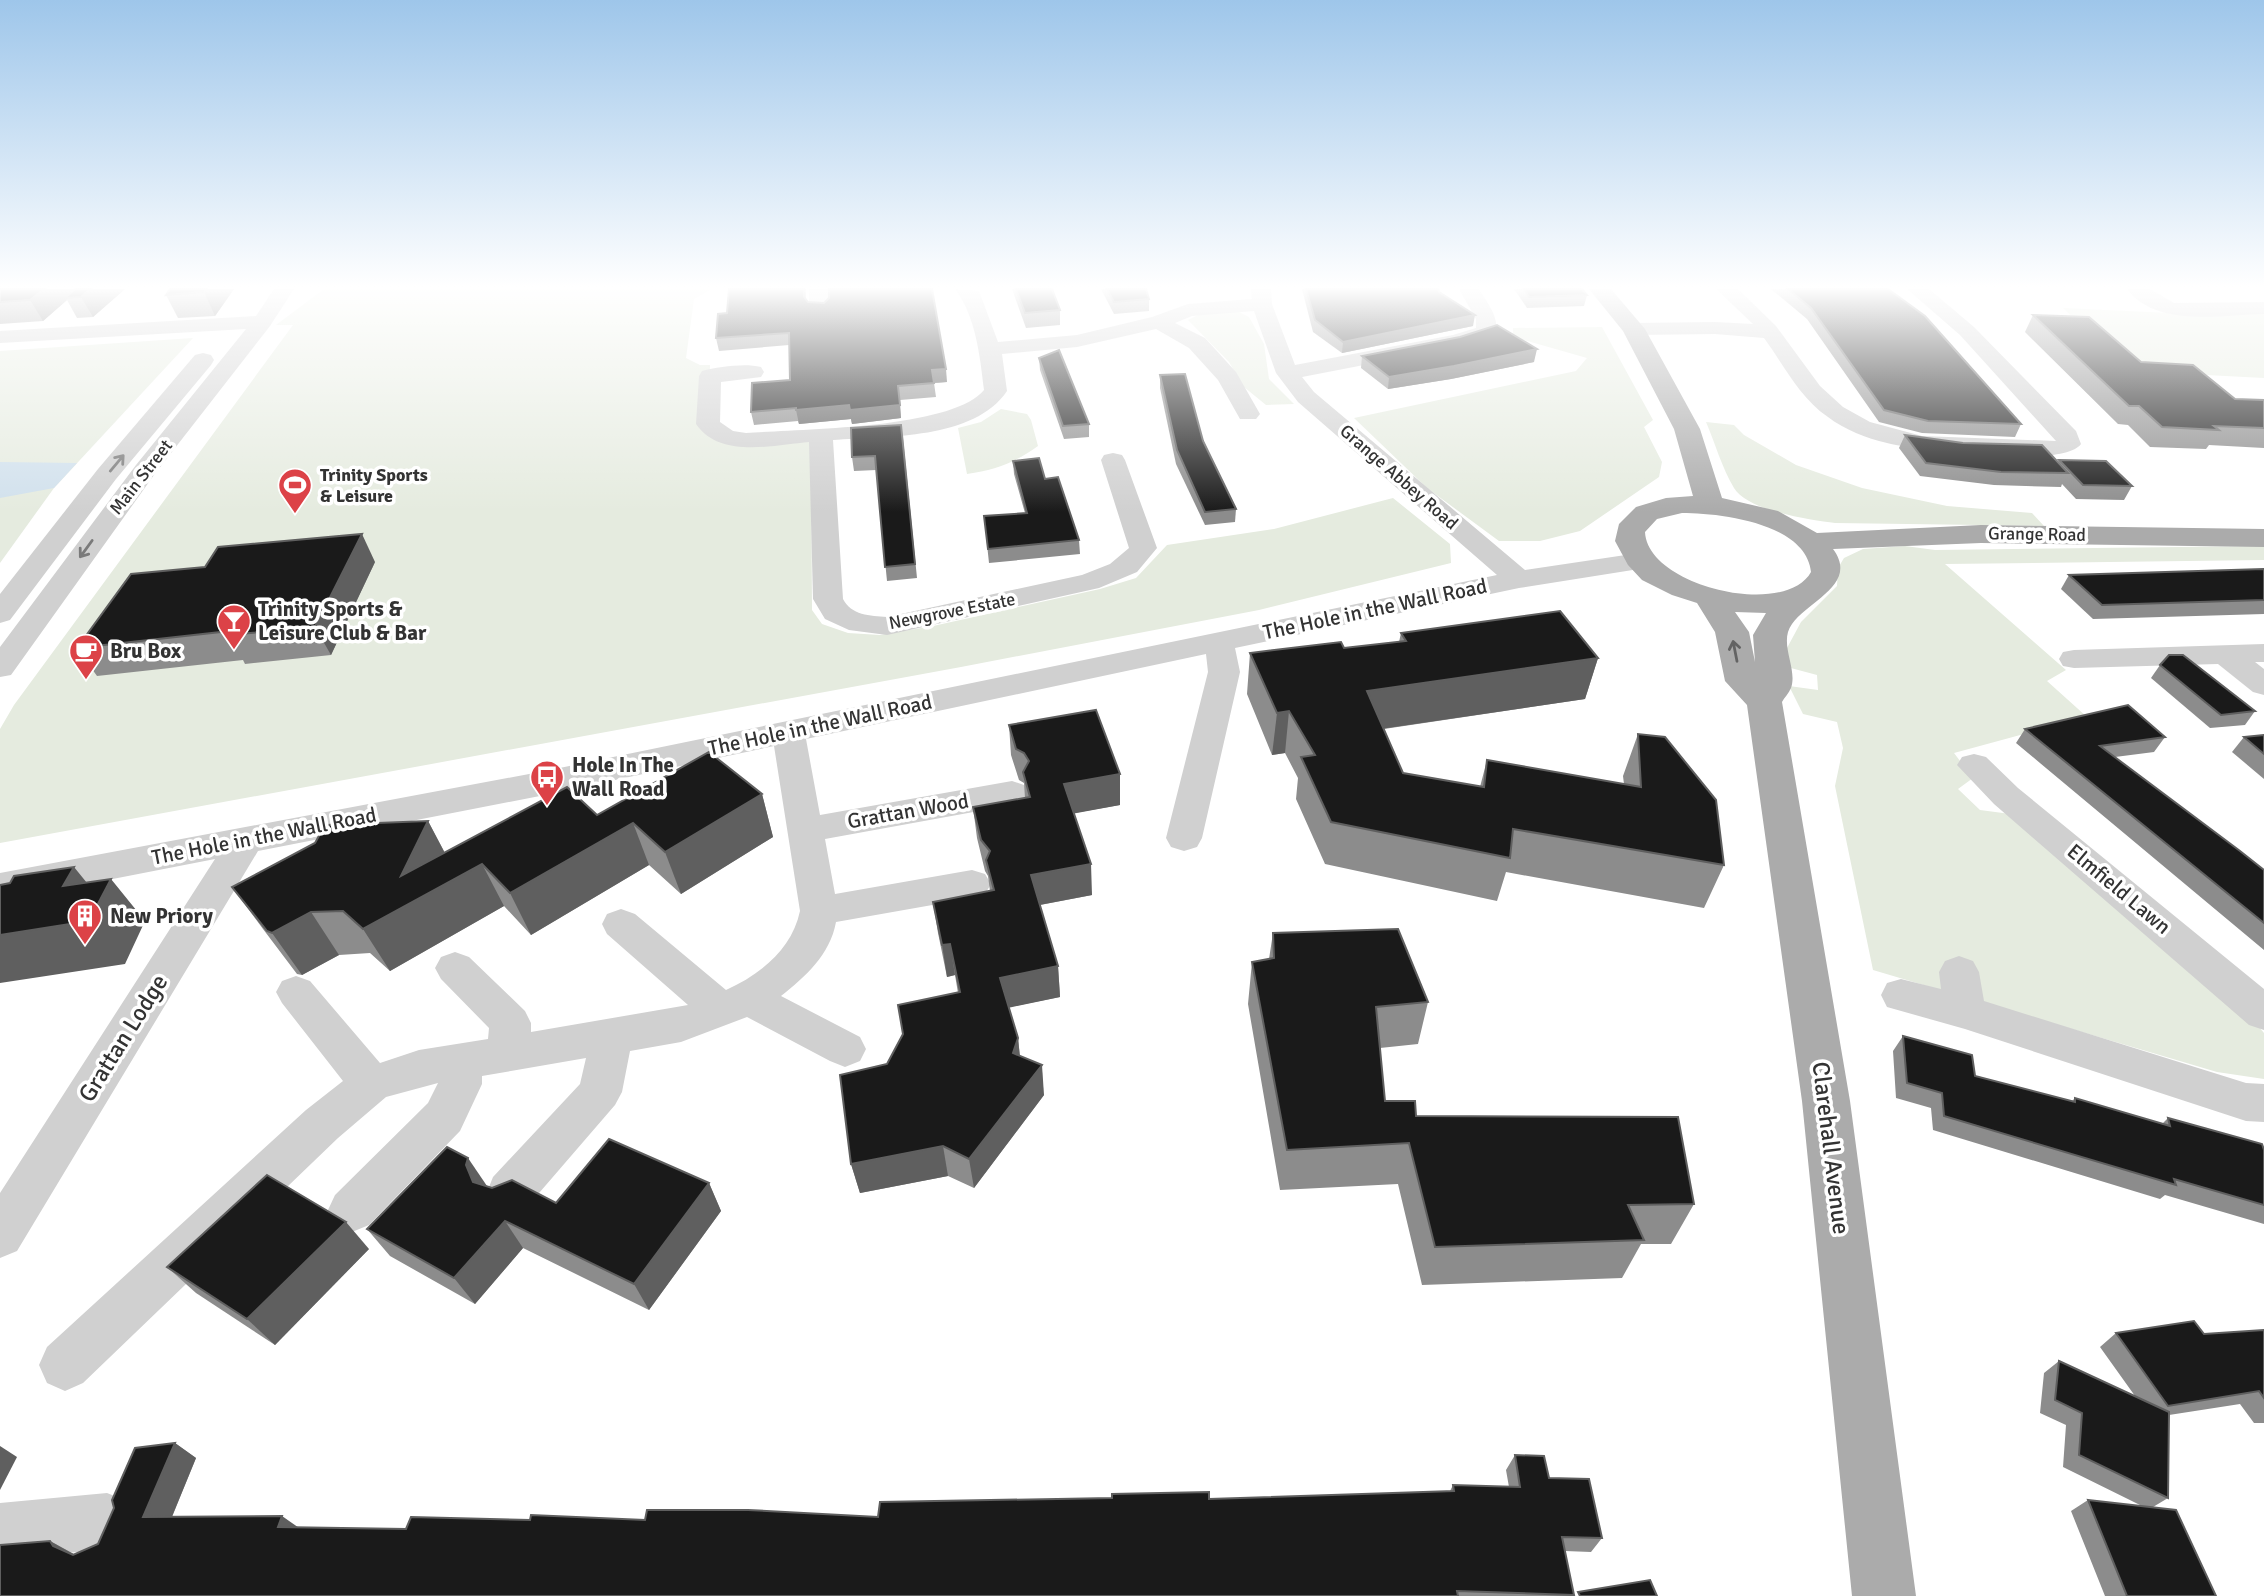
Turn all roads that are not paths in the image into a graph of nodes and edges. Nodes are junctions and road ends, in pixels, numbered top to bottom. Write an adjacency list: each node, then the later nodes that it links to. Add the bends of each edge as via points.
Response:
1 (200, 363): 22 (street, Main Street, one-way to 1, via 107,474)
2 (230, 363): 27 (street, Main Street, one-way to 27, via 145,470)
3 (992, 363): 13 (street, via 996,391 969,414 925,426)
4 (1215, 363): 12 (street)
5 (1284, 363): 11 (street, Grange Abbey Road)
6 (1338, 363): 11 (street)
7 (1652, 363): 15 (main road, via 1687,429)
8 (1792, 363): 9 (street, via 1813,393 1841,416 1874,432 1914,442 2046,449 2069,444 2067,436)
9 (1998, 363)
10 (753, 372): 13 (street, via 710,376 708,424 716,432 746,440)
11 (1287, 373): 19 (street, Grange Abbey Road, via 1306,397)
12 (1248, 414)
13 (821, 437): 14 (street, Newgrove Estate, via 828,598 835,613 860,624 887,626 1089,582 1135,562 1143,548)
14 (1113, 460)
15 (1710, 504): 17 (main road, via 1755,513); 18 (main road, via 1658,508 1640,517 1630,529 1630,544)
16 (2264, 538): 17 (main road, Grange Road, via 1972,533)
17 (1811, 542): 21 (main road, Clarehall Avenue, via 1823,557 1827,572 1821,586)
18 (1639, 561): 19 (street, The Hole in the Wall Road); 20 (main road, via 1659,577)
19 (1519, 579): 23 (street, The Hole in the Wall Road)
20 (1709, 597): 21 (main road, via 1754,604); 29 (main road, one-way to 20, via 1742,681 1732,632)
21 (1799, 598): 29 (main road, Clarehall Avenue, via 1770,635 1774,687)
22 (0, 614)
23 (1219, 642): 30 (street, The Hole in the Wall Road); 34 (street, via 1224,672)
24 (2264, 653): 25 (street)
25 (2225, 654): 26 (street); 28 (street)
26 (2074, 659)
27 (0, 668)
28 (2264, 685)
29 (1764, 702): 57 (main road, Clarehall Avenue, via 1826,1101)
30 (788, 732): 33 (street); 35 (street, The Hole in the Wall Road)
31 (1986, 786): 44 (street, Elmfield Lawn)
32 (1012, 793): 33 (street, Grattan Wood)
33 (805, 830): 38 (street)
34 (1184, 838)
35 (246, 840): 37 (street, The Hole in the Wall Road); 53 (street, Grattan Lodge)
36 (972, 884): 38 (street)
37 (0, 887)
38 (819, 911): 43 (street, via 816,931 796,963)
39 (621, 924): 43 (street)
40 (455, 968): 47 (street, via 510,1023)
41 (296, 992): 49 (street)
42 (1901, 995): 50 (street, via 1962,992)
43 (736, 1004): 45 (street, via 681,1026); 46 (street, via 775,1014)
44 (2264, 1013)
45 (612, 1035): 47 (street); 51 (street, via 600,1092)
46 (845, 1049)
47 (509, 1052): 48 (street)
48 (460, 1061): 49 (street); 52 (street, via 460,1084 444,1117)
49 (371, 1084): 54 (street, via 322,1124)
50 (2258, 1110)
51 (510, 1192)
52 (352, 1210)
53 (0, 1235)
54 (65, 1365)
55 (0, 1531): 56 (street, via 107,1521)
56 (100, 1537)
57 (1884, 1596)

